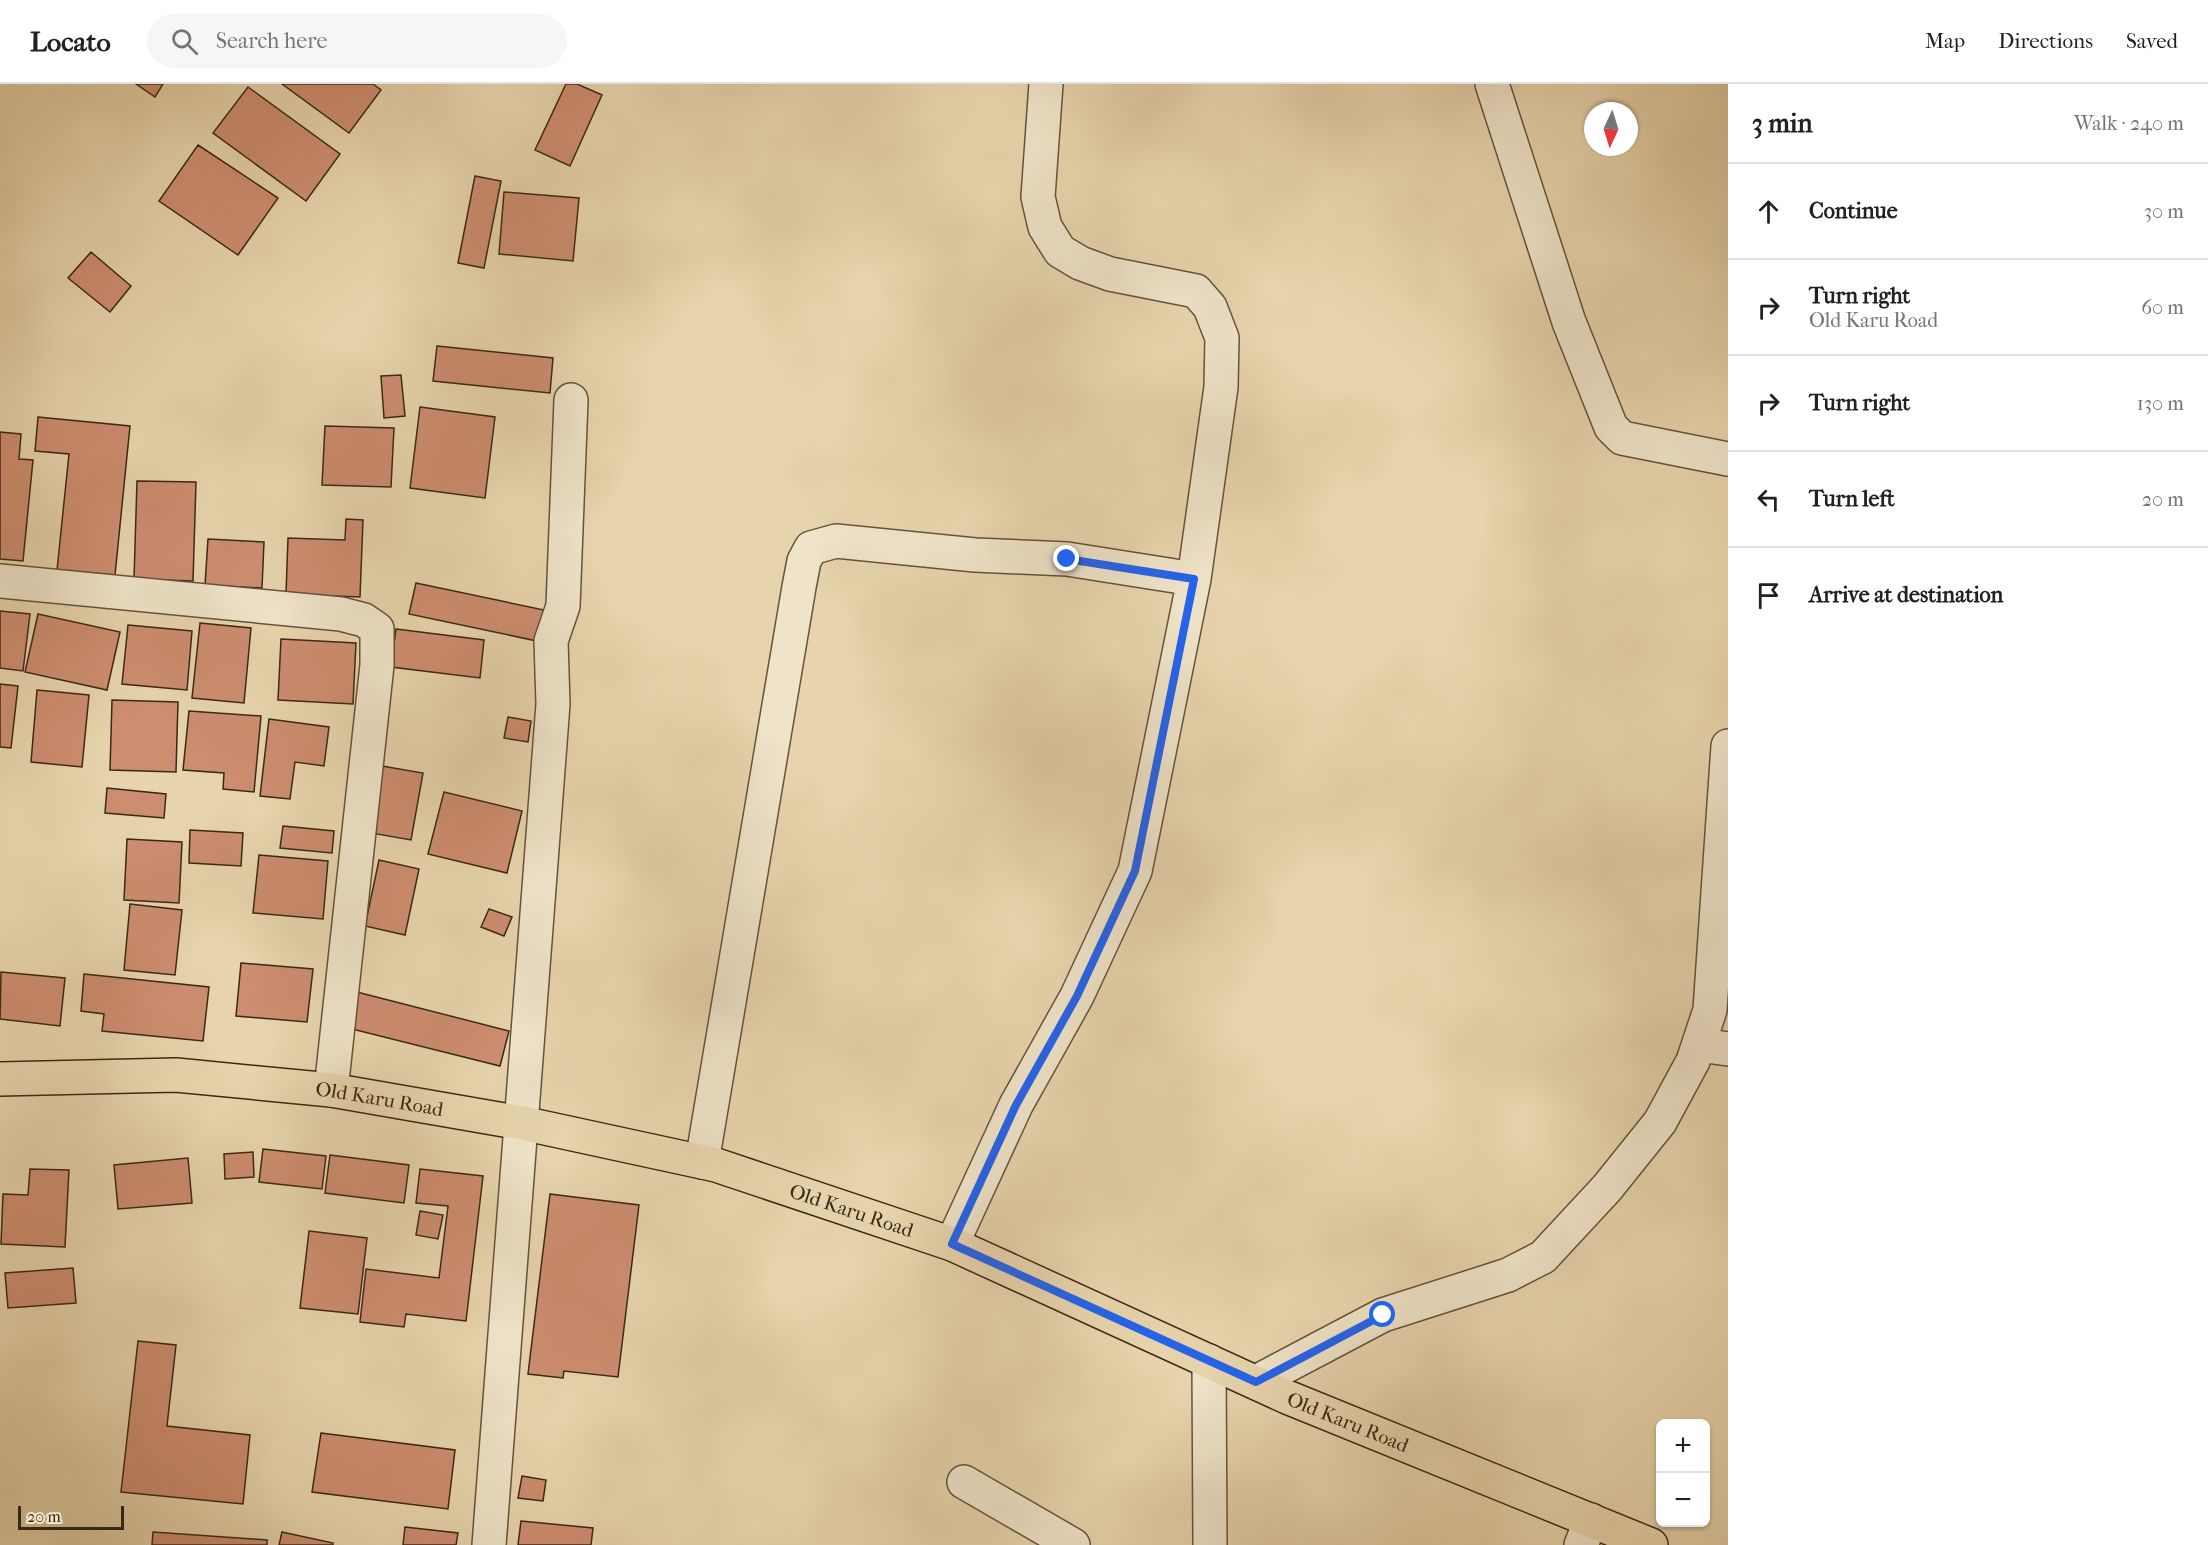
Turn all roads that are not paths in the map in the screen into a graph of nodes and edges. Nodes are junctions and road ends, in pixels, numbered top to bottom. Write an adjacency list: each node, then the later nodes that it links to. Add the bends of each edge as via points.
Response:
1 (1046, 84): 5 (street, via 1038,198 1045,227 1060,251 1110,273 1196,291 1210,307 1222,338 1221,387)
2 (1492, 84): 4 (street, via 1569,322 1611,428 1622,438)
3 (571, 400): 11 (street, via 563,606 551,641 553,704)
4 (1728, 459)
5 (1194, 579): 12 (street, via 1067,559 975,555 836,541 811,548 799,587); 13 (street, via 1135,871 1077,996 1016,1105)
6 (0, 581): 10 (street, via 341,614 364,620 377,629 377,665)
7 (1728, 746): 8 (street, via 1710,1010)
8 (1713, 1047): 15 (street, via 1607,1188 1543,1257 1508,1275 1383,1315)
9 (0, 1078): 10 (main road, Old Karu Road, via 176,1075)
10 (331, 1090): 11 (main road, Old Karu Road)
11 (522, 1123): 12 (main road, Old Karu Road); 18 (street)
12 (702, 1162): 13 (main road, Old Karu Road)
13 (952, 1244): 14 (main road, Old Karu Road)
14 (1209, 1361): 15 (main road, Old Karu Road); 20 (street)
15 (1256, 1382): 17 (main road, Old Karu Road)
16 (964, 1482): 19 (street)
17 (1586, 1533): 21 (main road, Old Karu Road)
18 (489, 1545)
19 (1073, 1545)
20 (1210, 1545)
21 (1651, 1545)

